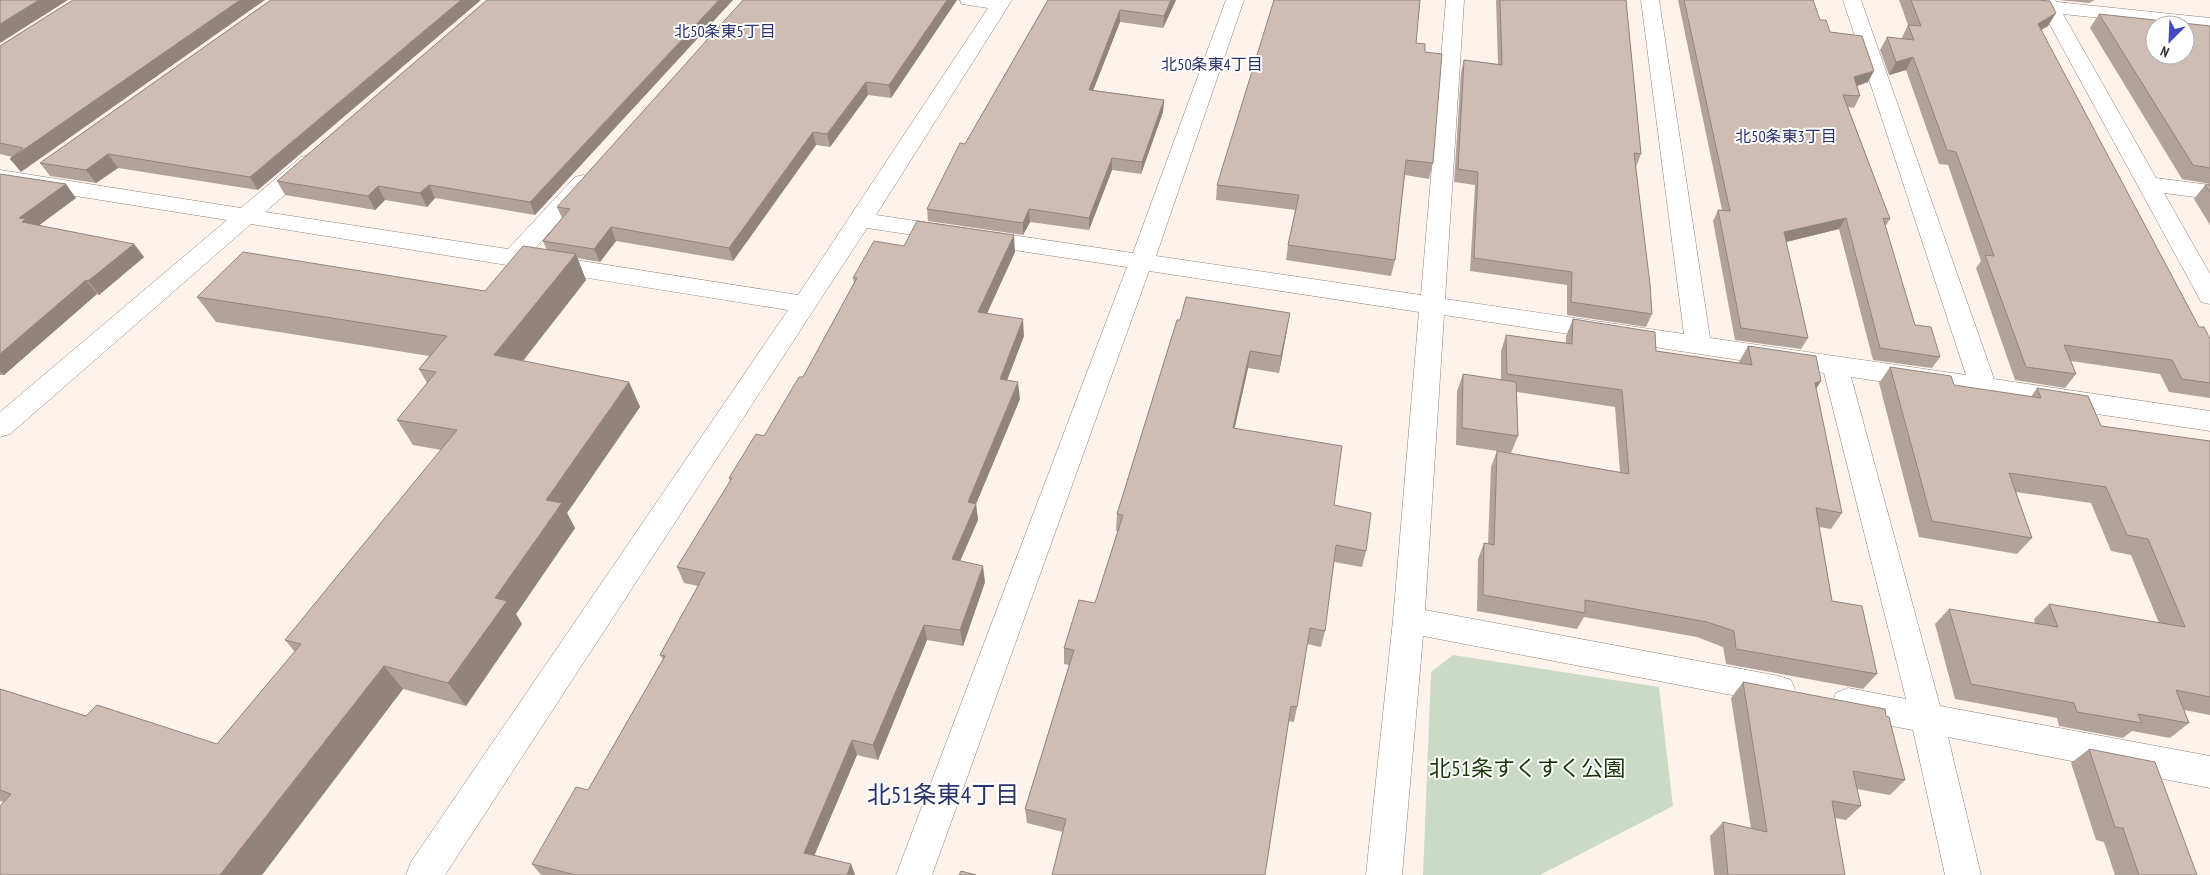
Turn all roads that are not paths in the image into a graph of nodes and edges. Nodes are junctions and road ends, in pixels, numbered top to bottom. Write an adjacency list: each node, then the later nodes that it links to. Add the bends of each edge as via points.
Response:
1 (969, 0): 7 (street)
2 (1235, 0): 20 (street)
3 (1455, 0): 23 (street)
4 (1650, 0): 24 (street)
5 (1852, 0): 26 (street)
6 (1979, 0): 8 (street)
7 (1002, 2): 18 (street)
8 (2049, 4): 9 (street); 15 (street)
9 (2210, 24)
10 (326, 146): 17 (street)
11 (46, 166): 14 (street)
12 (594, 168): 19 (street)
13 (0, 177): 14 (street)
14 (25, 181): 17 (street)
15 (2148, 184): 16 (street); 21 (street)
16 (2210, 192)
17 (246, 216): 19 (street); 27 (street)
18 (861, 220): 20 (street); 22 (street)
19 (513, 258): 22 (street)
20 (1142, 262): 23 (street); 33 (street)
21 (2210, 296)
22 (805, 304): 32 (street)
23 (1432, 305): 24 (street); 29 (street)
24 (1698, 344): 25 (street)
25 (1835, 366): 26 (street); 30 (street)
26 (1983, 387): 28 (street)
27 (5, 417)
28 (2210, 421)
29 (1409, 620): 30 (street); 34 (street)
30 (1927, 718): 31 (street); 35 (street)
31 (2210, 772)
32 (424, 875)
33 (914, 875)
34 (1384, 875)
35 (1963, 875)

